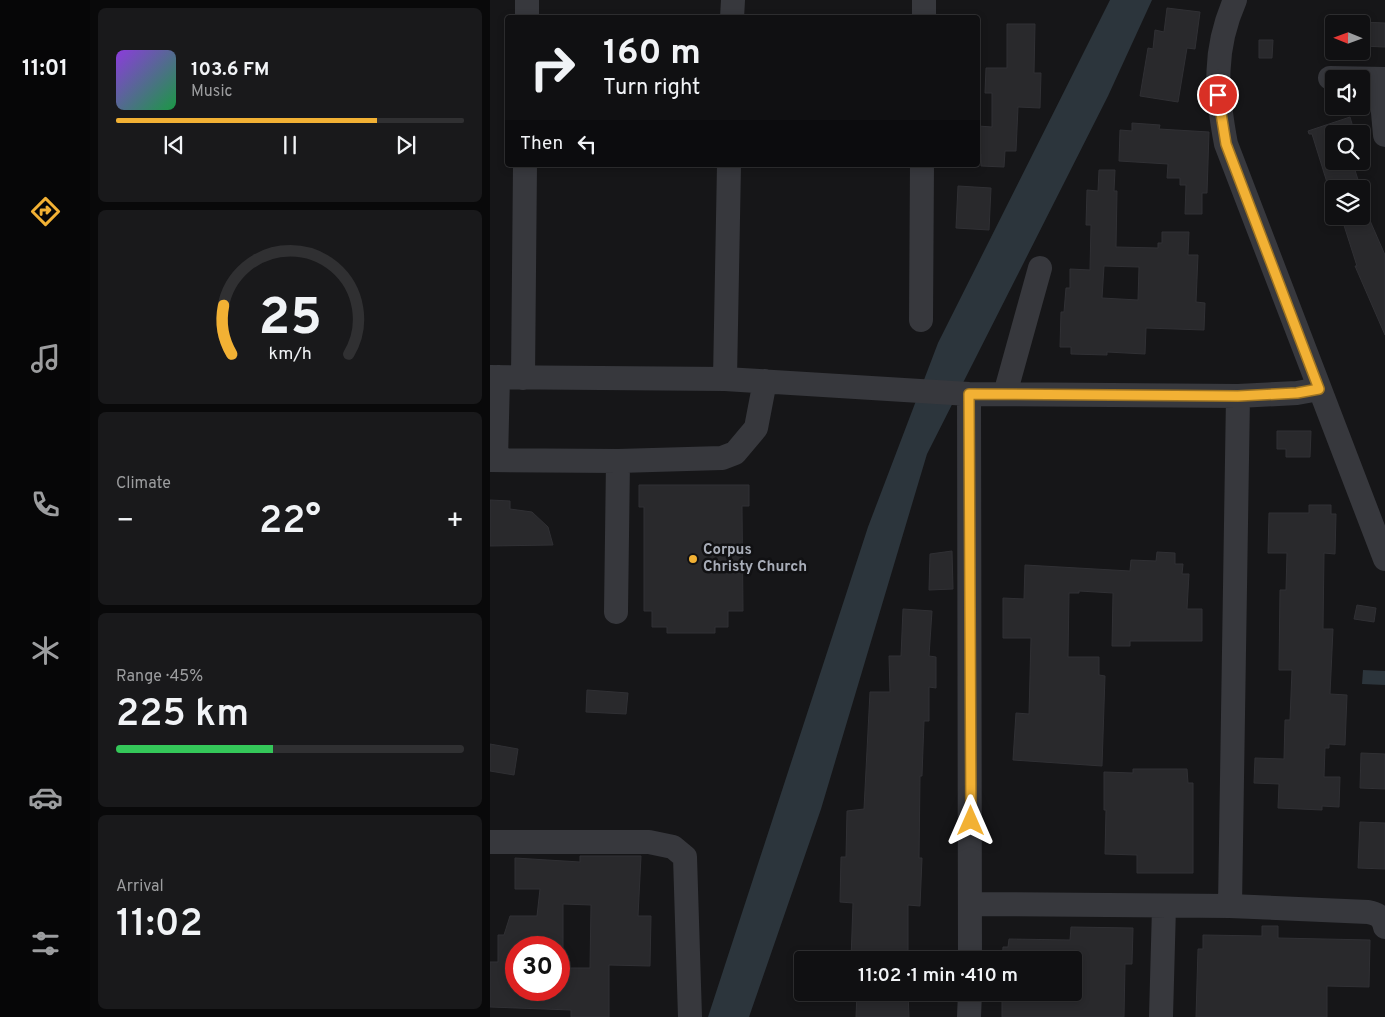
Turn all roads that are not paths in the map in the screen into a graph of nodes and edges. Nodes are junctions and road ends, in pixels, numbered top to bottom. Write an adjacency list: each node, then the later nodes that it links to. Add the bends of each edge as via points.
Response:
1 (527, 0): 5 (street)
2 (733, 0): 6 (street)
3 (924, 0): 7 (street)
4 (1236, 0): 20 (street, via 1220,47 1217,80 1226,144)
5 (527, 15)
6 (732, 15)
7 (924, 15)
8 (1370, 79): 9 (street)
9 (1383, 79): 10 (street)
10 (1385, 135)
11 (525, 167): 17 (street)
12 (729, 167): 18 (street)
13 (922, 167): 15 (street)
14 (1040, 268): 22 (street)
15 (920, 320)
16 (494, 377): 17 (street); 24 (street)
17 (523, 378): 18 (street)
18 (725, 379): 19 (street)
19 (765, 381): 21 (street); 25 (street, via 756,428 735,453 722,458)
20 (1319, 389): 23 (street); 26 (street)
21 (967, 393): 22 (street); 29 (street)
22 (1005, 394): 23 (street)
23 (1238, 396): 30 (street)
24 (493, 460): 25 (street)
25 (618, 461): 27 (street)
26 (1385, 559)
27 (616, 612)
28 (490, 842): 35 (street, via 649,842 674,847 685,858)
29 (971, 904): 31 (street); 33 (street)
30 (1230, 906): 31 (street); 32 (street, via 1368,912 1381,917)
31 (1164, 907): 37 (street)
32 (1385, 927)
33 (970, 951)
34 (970, 1001): 36 (street)
35 (690, 1017)
36 (969, 1017)
37 (1161, 1017)

